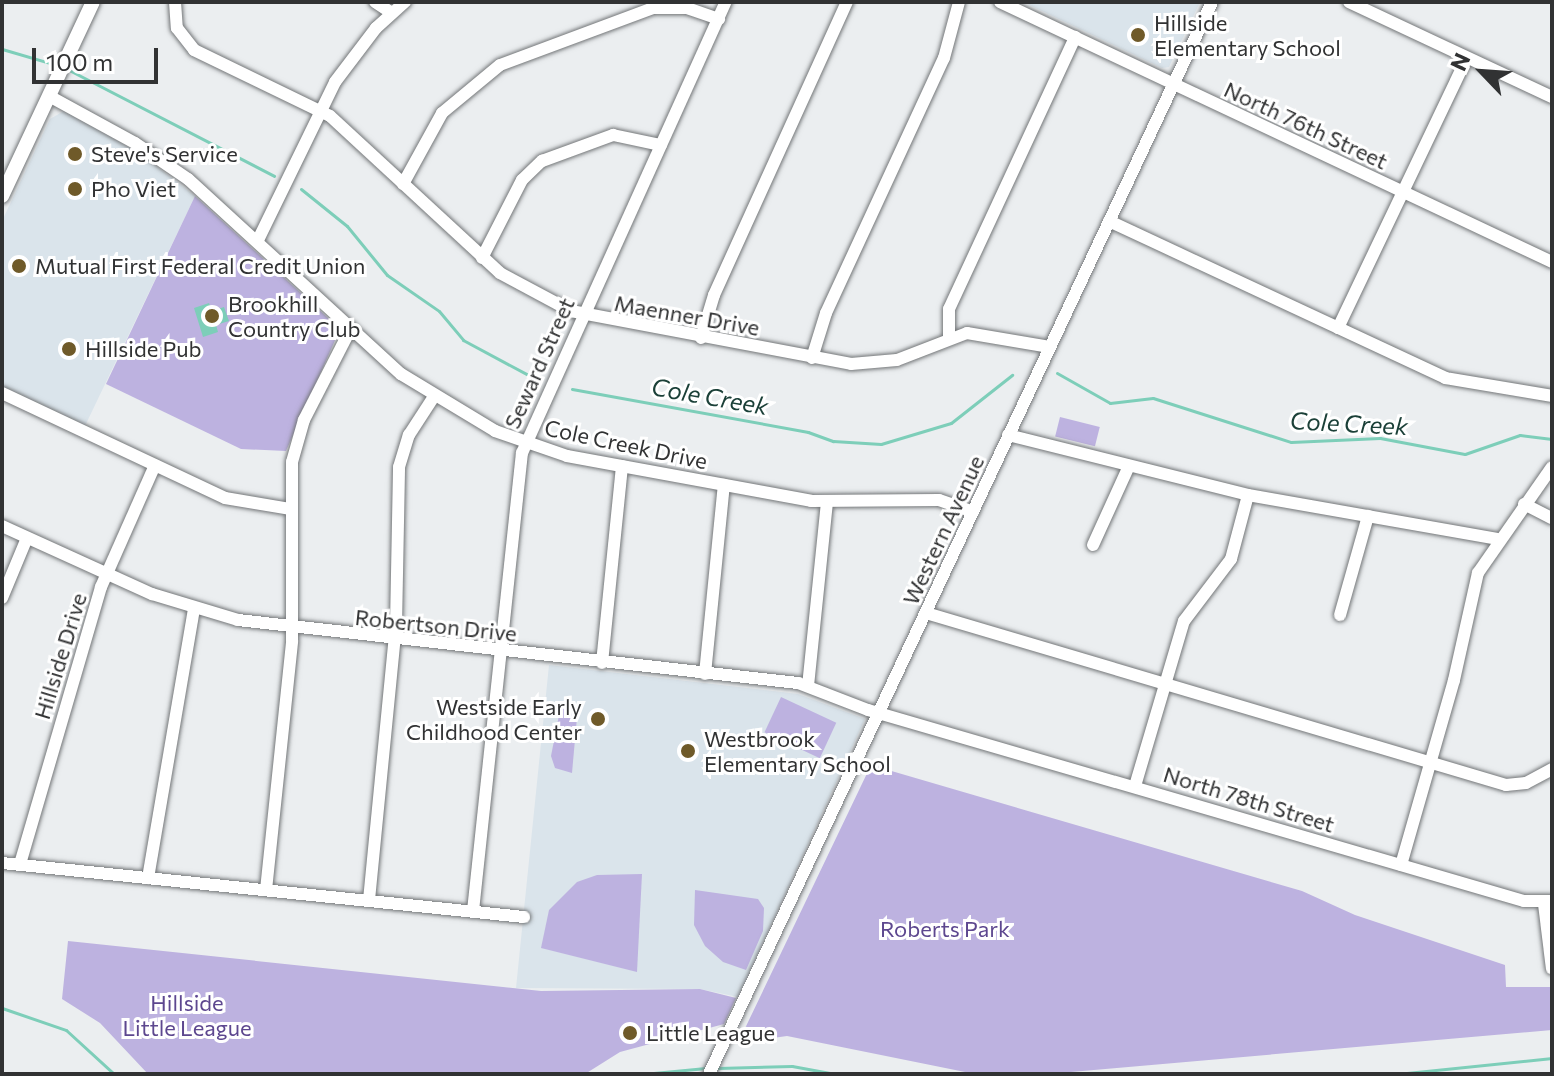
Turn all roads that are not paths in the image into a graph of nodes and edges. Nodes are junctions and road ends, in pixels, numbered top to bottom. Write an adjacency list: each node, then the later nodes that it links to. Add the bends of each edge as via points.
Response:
1 (93, 2): 16 (main road)
2 (175, 2): 18 (street, Maenner Drive, via 181,36 203,55)
3 (375, 2): 11 (street)
4 (405, 2): 11 (street)
5 (726, 2): 12 (street, Seward Street)
6 (847, 2): 30 (street, via 714,295)
7 (959, 2): 33 (street, via 944,58 826,313)
8 (1000, 2): 13 (street, North 76th Street)
9 (1212, 2): 15 (street, Western Avenue)
10 (1349, 2): 14 (street)
11 (392, 13): 18 (street, via 352,57)
12 (719, 19): 19 (street, Seward Street); 20 (street, via 687,8 653,8 500,65 442,113)
13 (1075, 37): 15 (street, North 76th Street); 31 (street, via 949,309)
14 (1467, 58): 17 (street); 21 (street)
15 (1173, 84): 21 (street, North 76th Street); 23 (street, Western Avenue)
16 (52, 90): 22 (main road); 24 (street, Cole Creek Drive, via 165,163)
17 (1552, 97)
18 (321, 111): 20 (street, Maenner Drive); 24 (street)
19 (661, 145): 25 (street, via 613,135 542,161 522,180); 27 (street, Seward Street)
20 (403, 184): 25 (street, Maenner Drive)
21 (1402, 193): 26 (street, North 76th Street); 29 (street)
22 (2, 196)
23 (1109, 221): 29 (street); 32 (street, Western Avenue)
24 (258, 240): 28 (street, Cole Creek Drive)
25 (482, 258): 27 (street, Maenner Drive, via 531,293)
26 (1552, 262)
27 (583, 314): 30 (street, Maenner Drive); 38 (street, Seward Street)
28 (351, 328): 36 (street, Cole Creek Drive); 47 (street, via 299,433)
29 (1338, 328): 35 (street, via 1456,382)
30 (701, 338): 33 (street, Maenner Drive)
31 (949, 339): 32 (street, Maenner Drive, via 977,332); 33 (street, Maenner Drive, via 884,363)
32 (1050, 347): 37 (street, Western Avenue)
33 (812, 358)
34 (2, 393): 39 (street)
35 (1552, 396)
36 (433, 398): 38 (street, Cole Creek Drive); 61 (street, via 409,435 399,467)
37 (1008, 435): 41 (street); 48 (street, Western Avenue)
38 (525, 443): 40 (street, Cole Creek Drive); 62 (street, Seward Street)
39 (155, 465): 47 (street, via 233,501); 55 (street, Hillside Drive)
40 (622, 466): 43 (street, Cole Creek Drive); 63 (street)
41 (1129, 466): 44 (street); 54 (street)
42 (1552, 467): 46 (street)
43 (724, 485): 45 (street, Cole Creek Drive); 64 (street)
44 (1248, 495): 49 (street); 65 (street, via 1231,559 1189,611)
45 (827, 503): 48 (street, Cole Creek Drive, via 939,500); 66 (street)
46 (1524, 504): 50 (street); 53 (street)
47 (291, 509): 60 (street)
48 (973, 512): 58 (street, Western Avenue)
49 (1368, 516): 53 (street); 59 (street)
50 (1552, 518)
51 (2, 526): 52 (street, Robertson Drive)
52 (27, 538): 55 (street, Robertson Drive); 56 (street)
53 (1497, 539): 68 (street, via 1467,606)
54 (1093, 545)
55 (105, 574): 57 (street, Robertson Drive); 72 (street, Hillside Drive)
56 (2, 598)
57 (194, 609): 60 (street, Robertson Drive); 74 (street)
58 (926, 613): 65 (street); 67 (street, Western Avenue)
59 (1340, 615)
60 (292, 630): 61 (street, Robertson Drive); 75 (street)
61 (395, 641): 62 (street, Robertson Drive); 76 (street)
62 (499, 651): 63 (street, Robertson Drive); 78 (street, Seward Street)
63 (602, 663): 64 (street, Robertson Drive)
64 (705, 674): 66 (street, Robertson Drive)
65 (1166, 685): 68 (street); 70 (street)
66 (808, 686): 67 (street, Robertson Drive)
67 (879, 712): 70 (street, North 78th Street); 81 (street, Western Avenue)
68 (1431, 764): 69 (street, via 1513,786); 73 (street)
69 (1552, 769)
70 (1135, 786): 73 (street, North 78th Street)
71 (2, 863): 72 (street)
72 (20, 864): 74 (street)
73 (1401, 865): 77 (street, North 78th Street)
74 (148, 878): 75 (street)
75 (266, 890): 76 (street)
76 (369, 900): 78 (street)
77 (1548, 902): 80 (street, North 78th Street)
78 (473, 911): 79 (street)
79 (524, 917)
80 (1552, 969)
81 (709, 1074)

